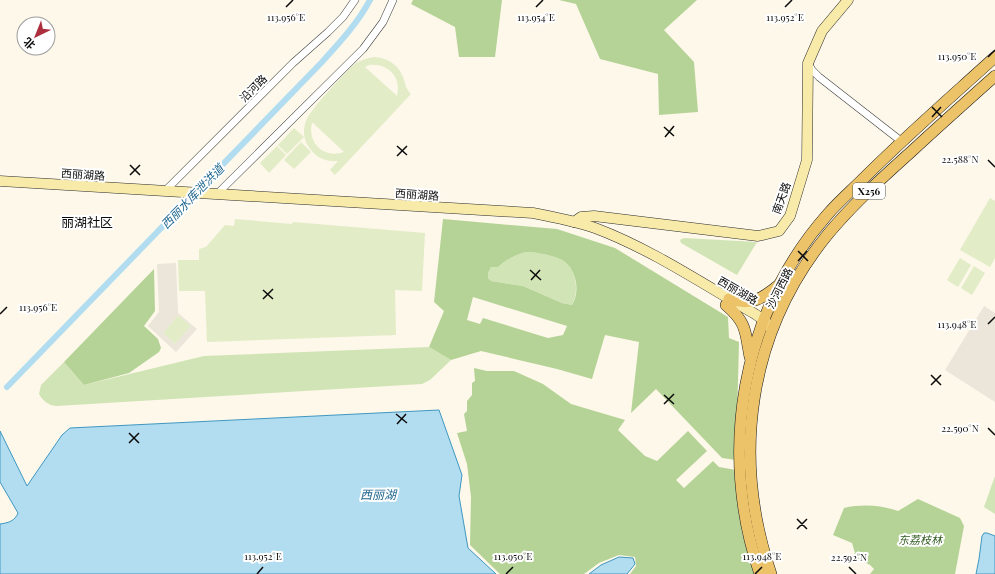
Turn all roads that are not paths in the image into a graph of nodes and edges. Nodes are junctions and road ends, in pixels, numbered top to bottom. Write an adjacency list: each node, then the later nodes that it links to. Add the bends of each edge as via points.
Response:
1 (355, 0): 10 (street, 沿河路, via 335,25 293,63)
2 (393, 0): 11 (street, via 383,22 362,49)
3 (848, 0): 5 (main road, 南天路, via 822,31)
4 (995, 57): 7 (main road, 沙河西路 / X256)
5 (808, 63): 7 (street, via 820,77); 13 (main road, 南天路, via 807,160 790,216 779,231 758,236 594,216 581,217)
6 (995, 76): 16 (main road, 沙河西路 / X256, via 885,176 838,223 817,248 784,303)
7 (901, 141): 14 (main road, 沙河西路 / X256, via 827,215)
8 (0, 181): 10 (main road, 西丽湖路)
9 (0, 187): 10 (main road, 西丽湖路)
10 (165, 194): 12 (main road)
11 (217, 194): 12 (main road, 西丽湖路); 13 (main road, 西丽湖路, via 533,213)
12 (195, 196): 15 (main road, 西丽湖路, via 532,220 564,225 626,248)
13 (574, 222): 15 (main road, 西丽湖路, via 595,228 659,258)
14 (780, 283): 15 (main road, via 763,297 755,300); 16 (main road, 沙河西路 / X256)
15 (728, 302): 16 (main road, 西丽湖路); 17 (main road, via 744,327)
16 (766, 325): 17 (main road, 沙河西路 / X256); 19 (main road, 沙河西路 / X256, via 752,414 750,446 754,510)
17 (751, 361): 18 (main road, 沙河西路 / X256, via 741,413 739,462 745,518)
18 (760, 574)
19 (771, 574)

